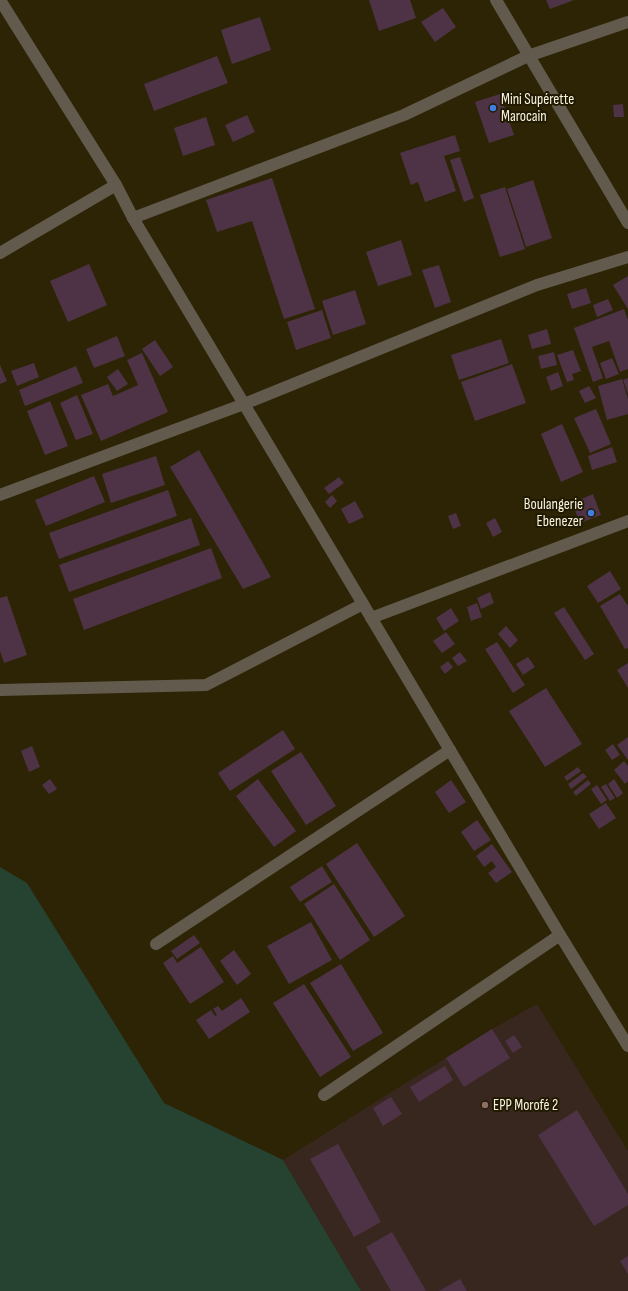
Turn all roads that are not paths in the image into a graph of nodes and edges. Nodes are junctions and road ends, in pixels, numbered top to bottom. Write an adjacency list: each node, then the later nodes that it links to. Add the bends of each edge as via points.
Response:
1 (0, 0): 5 (street)
2 (496, 0): 4 (street)
3 (628, 22): 4 (street)
4 (528, 56): 6 (street, via 404,115); 7 (street)
5 (116, 185): 6 (street); 8 (street)
6 (133, 218): 10 (street)
7 (628, 223)
8 (0, 253)
9 (628, 257): 10 (street, via 537,285)
10 (244, 404): 11 (street); 13 (street)
11 (0, 495)
12 (628, 521): 14 (street)
13 (363, 604): 14 (street); 15 (street, via 206,685)
14 (371, 618): 16 (street)
15 (0, 690)
16 (450, 750): 17 (street); 18 (street)
17 (560, 935): 19 (street); 20 (street)
18 (156, 944)
19 (628, 1046)
20 (324, 1095)

